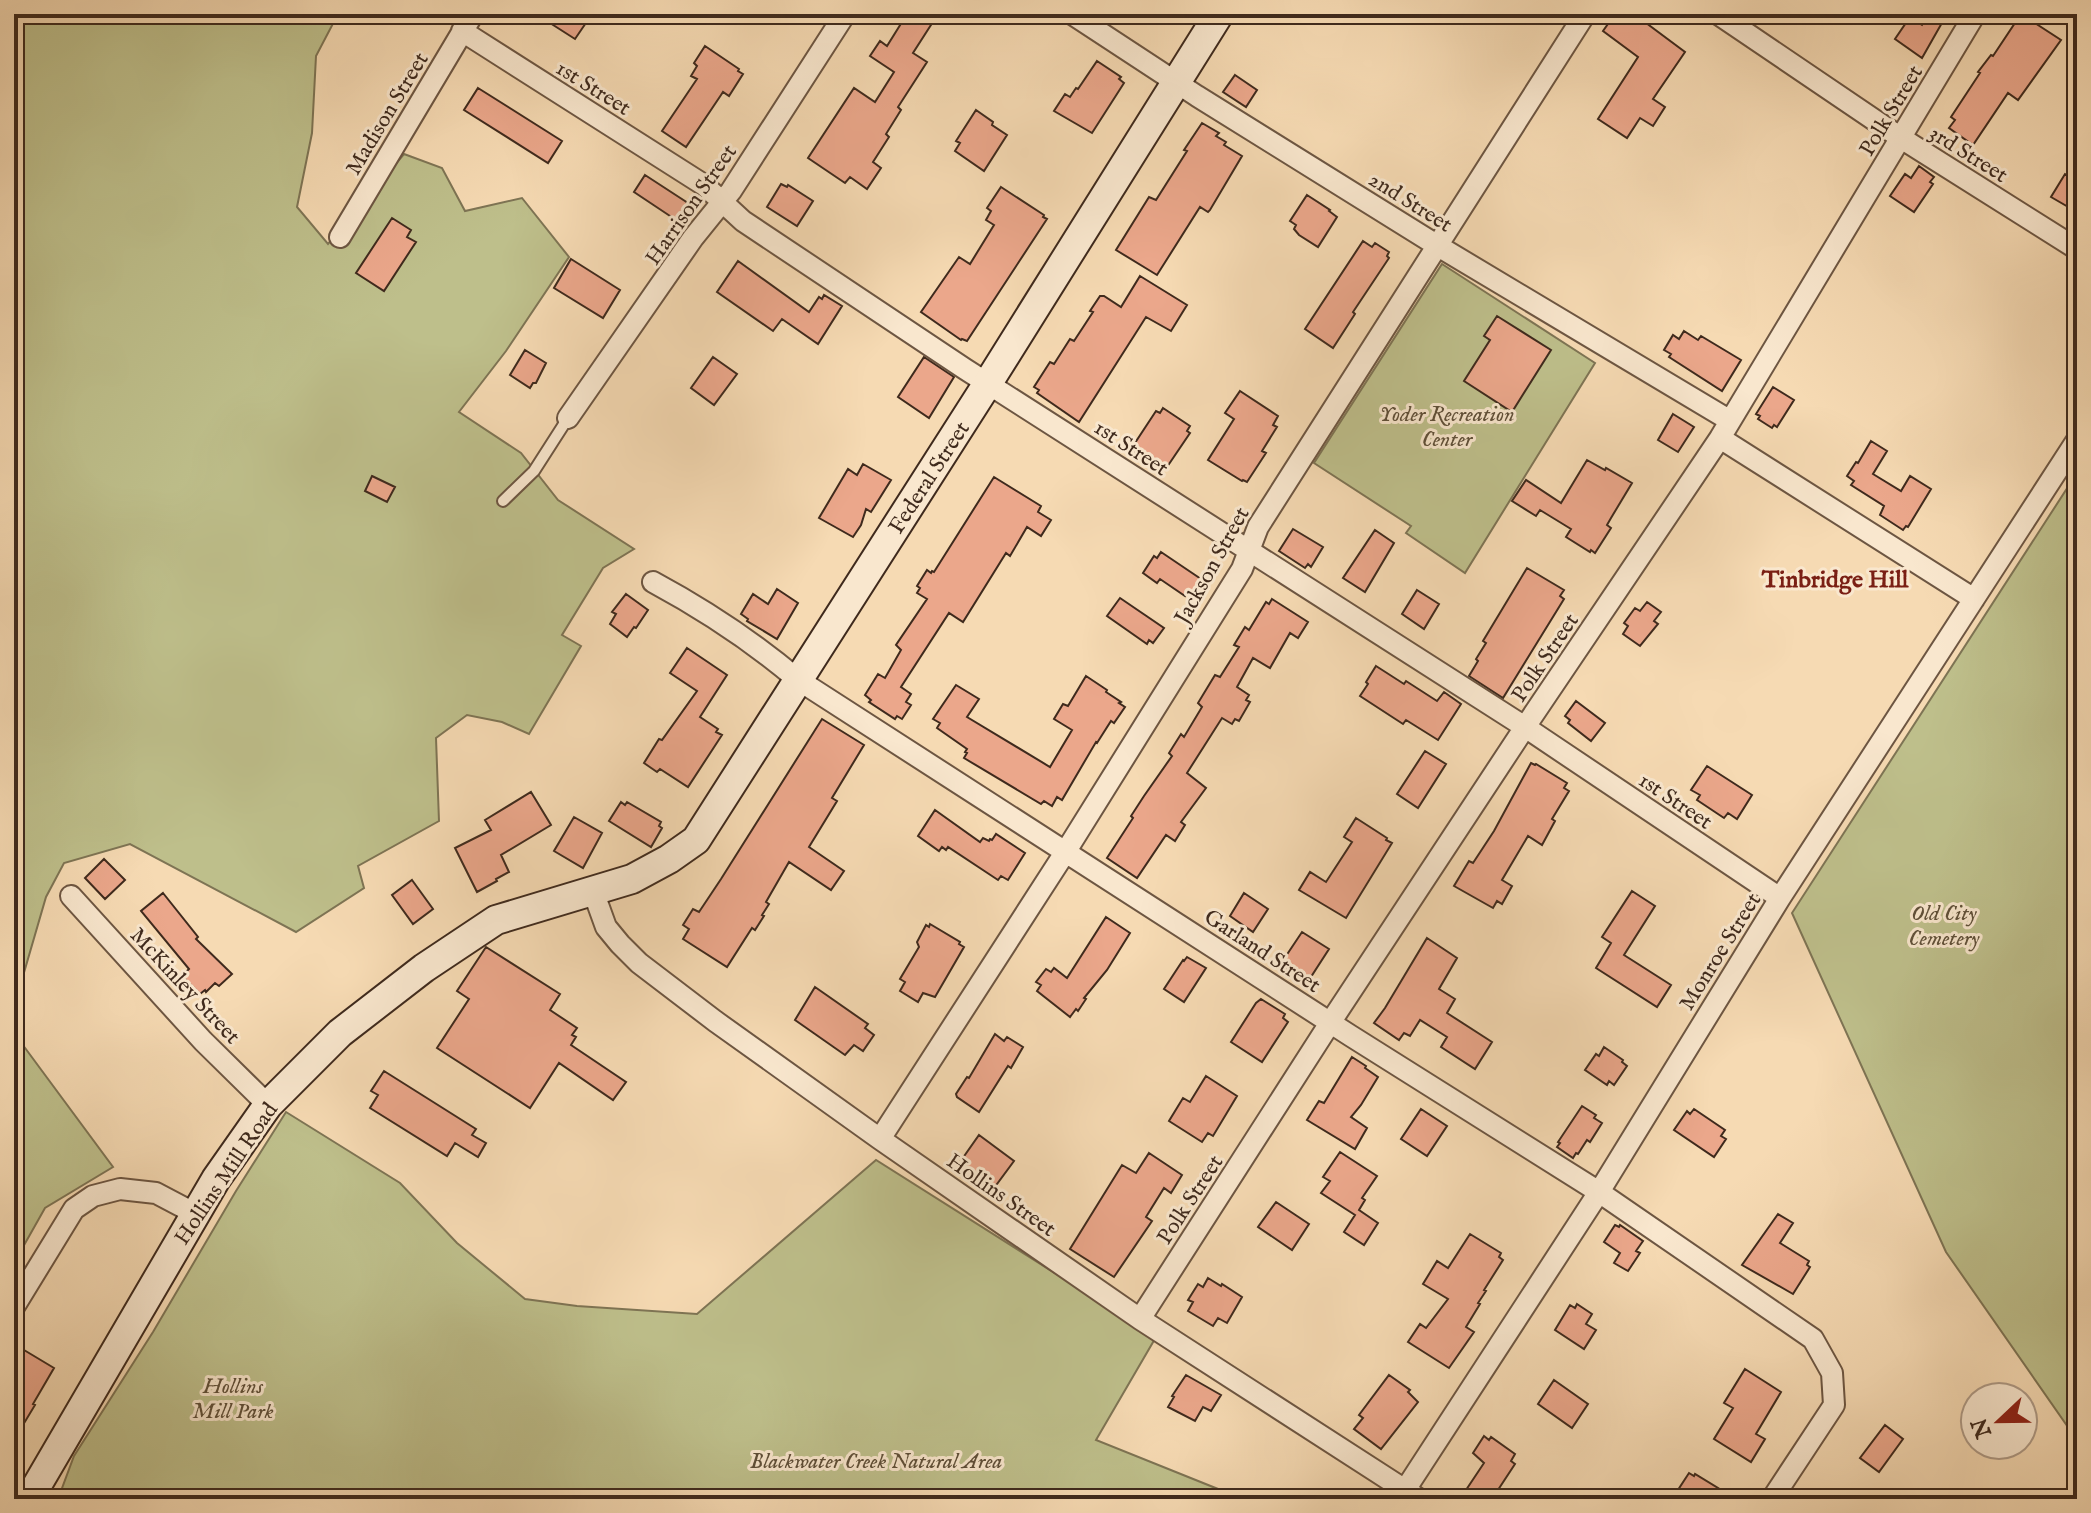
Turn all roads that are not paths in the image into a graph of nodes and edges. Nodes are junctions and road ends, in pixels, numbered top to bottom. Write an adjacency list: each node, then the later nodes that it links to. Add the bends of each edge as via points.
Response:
1 (845, 14): 10 (street, Harrison Street)
2 (1072, 14): 8 (street, 2nd Street)
3 (1219, 14): 8 (street, Federal Street)
4 (1585, 14): 12 (street, Jackson Street)
5 (1718, 14): 9 (street, 3rd Street)
6 (1975, 14): 9 (street, Polk Street)
7 (468, 23): 10 (street, 1st Street, via 704,185); 11 (street, Madison Street)
8 (1176, 81): 12 (street, 2nd Street); 14 (street, Federal Street)
9 (1901, 138): 13 (street, 3rd Street); 16 (street, Polk Street)
10 (722, 203): 14 (street, 1st Street); 15 (street, Harrison Street)
11 (340, 237)
12 (1438, 246): 16 (street, 2nd Street); 19 (street, Jackson Street, via 1258,527)
13 (2077, 249)
14 (988, 383): 19 (street, 1st Street); 22 (street, Federal Street)
15 (568, 418): 18 (lane, via 534,471)
16 (1724, 429): 21 (street, 2nd Street); 23 (street, Polk Street)
17 (2077, 440): 21 (street, Monroe Street)
18 (503, 501)
19 (1249, 550): 23 (street, 1st Street); 24 (street, Jackson Street)
20 (653, 582): 22 (street, Garland Street, via 700,607)
21 (1974, 599): 27 (street, Monroe Street)
22 (797, 679): 24 (street, Garland Street); 25 (street, Federal Street, via 696,840 632,879)
23 (1525, 727): 27 (street, 1st Street); 28 (street, Polk Street)
24 (1066, 851): 28 (street, Garland Street); 30 (street, Jackson Street)
25 (593, 891): 29 (street, Hollins Mill Road, via 496,920 340,1033); 30 (street, Hollins Street, via 606,927 639,963)
26 (71, 896): 29 (street, McKinley Street)
27 (1780, 898): 31 (street, Monroe Street)
28 (1330, 1023): 31 (street, Garland Street); 34 (street, Polk Street)
29 (268, 1105): 32 (street, Hollins Mill Road)
30 (880, 1139): 34 (street, Hollins Street)
31 (1599, 1192): 35 (street, Monroe Street); 37 (street, Garland Street, via 1813,1339 1832,1373 1834,1405)
32 (194, 1213): 33 (street, via 156,1193 120,1189 93,1196 74,1209); 36 (street, Hollins Mill Road)
33 (14, 1307)
34 (1140, 1319): 35 (street, Hollins Street)
35 (1412, 1494)
36 (29, 1499)
37 (1772, 1499)

